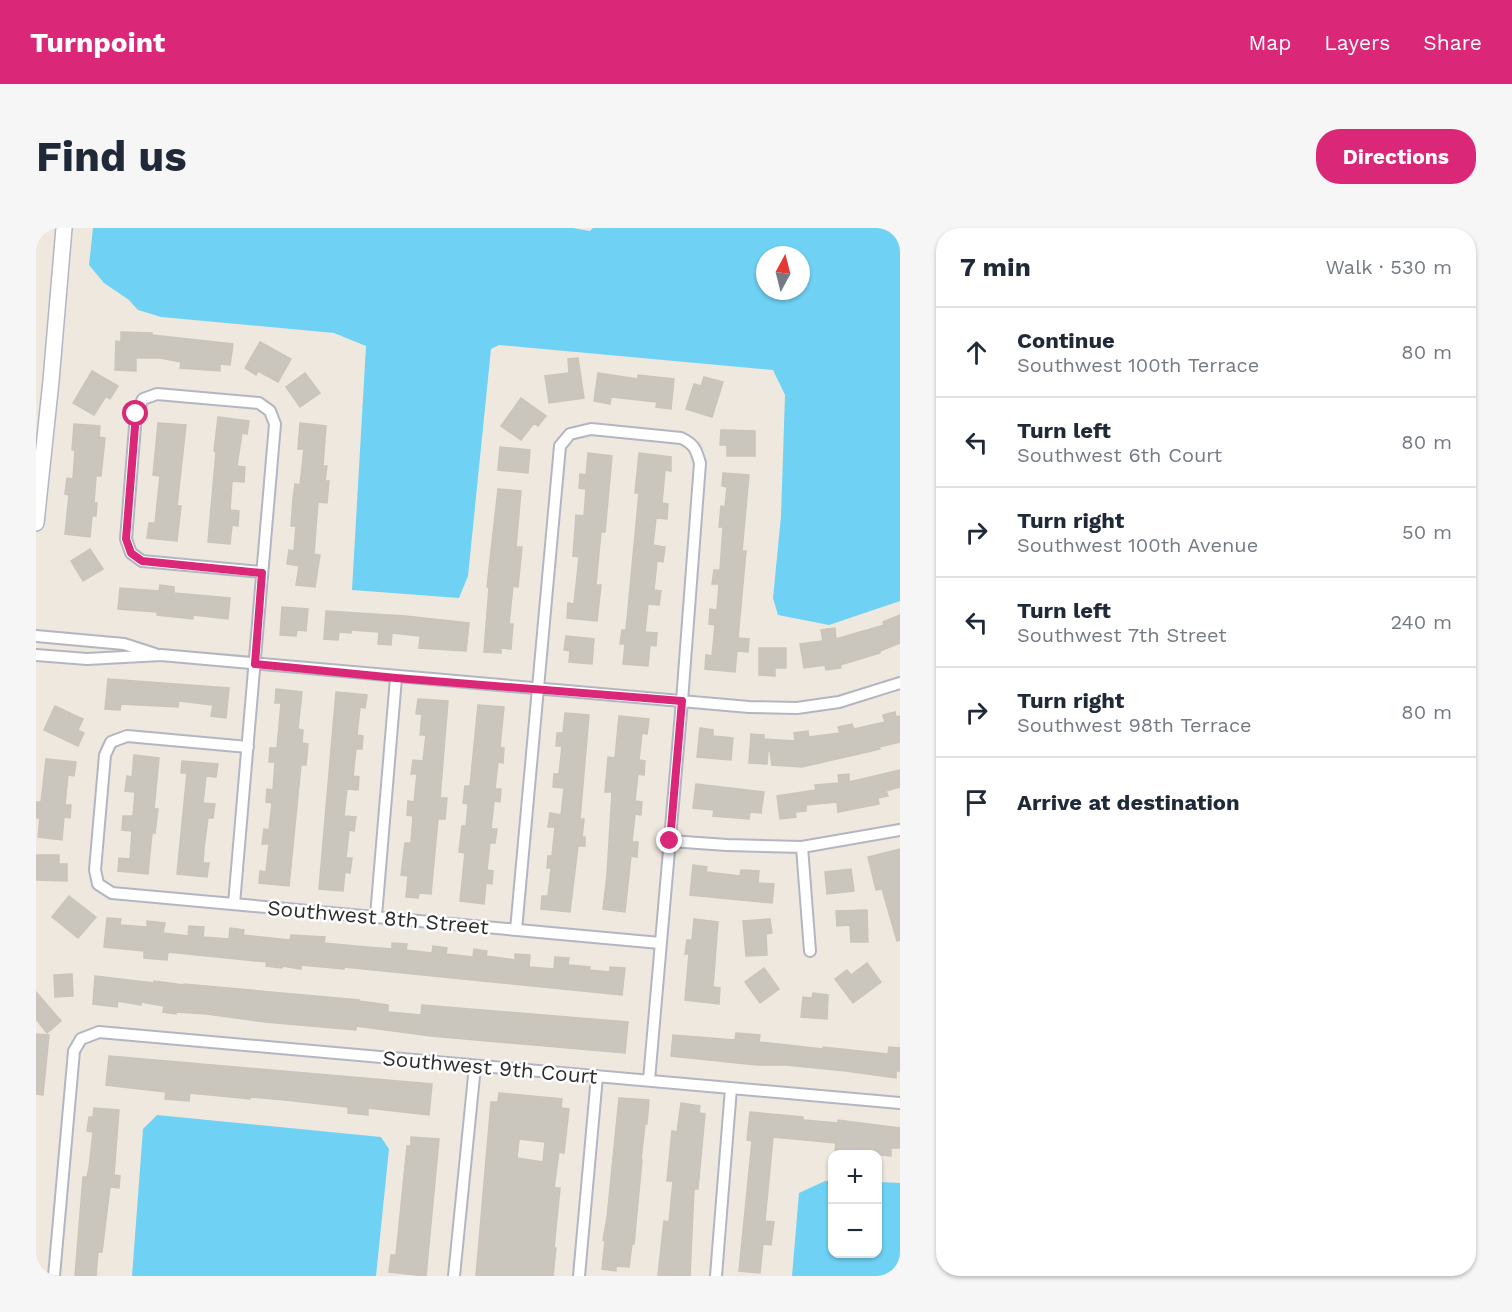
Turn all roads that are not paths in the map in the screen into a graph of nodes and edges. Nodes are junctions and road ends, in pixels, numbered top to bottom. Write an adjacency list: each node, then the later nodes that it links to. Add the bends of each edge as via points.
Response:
1 (64, 228): 2 (main road)
2 (36, 523)
3 (262, 573): 3 (street, via 275,424 270,411 259,403 157,394 143,399 136,414 126,539 131,553 142,561); 7 (street)
4 (36, 636): 6 (street, via 124,644)
5 (36, 655): 6 (street, via 87,659)
6 (161, 656): 7 (street)
7 (255, 664): 8 (street); 12 (street)
8 (396, 678): 10 (street); 17 (street)
9 (900, 683): 11 (street, via 839,702 797,708)
10 (537, 689): 11 (street); 11 (street, via 560,446 570,434 591,429 681,438 696,448 700,462); 18 (street)
11 (682, 701): 14 (street)
12 (248, 747): 16 (street); 16 (street, Southwest 8th Street, via 127,736 111,742 105,755 95,870 98,884 112,893)
13 (900, 830): 15 (street)
14 (670, 841): 15 (street); 19 (street)
15 (802, 847): 20 (street)
16 (234, 904): 17 (street, Southwest 8th Street)
17 (376, 916): 18 (street, Southwest 8th Street)
18 (516, 930): 19 (street, Southwest 8th Street)
19 (660, 943): 23 (street)
20 (810, 951)
21 (475, 1066): 22 (street, Southwest 9th Court); 26 (street, Southwest 9th Court, via 99,1032 81,1039 74,1051); 27 (street)
22 (597, 1076): 23 (street, Southwest 9th Court); 28 (street)
23 (649, 1080): 24 (street, Southwest 9th Court)
24 (731, 1088): 25 (street, Southwest 9th Court); 29 (street)
25 (900, 1104)
26 (54, 1276)
27 (454, 1276)
28 (579, 1276)
29 (716, 1276)

